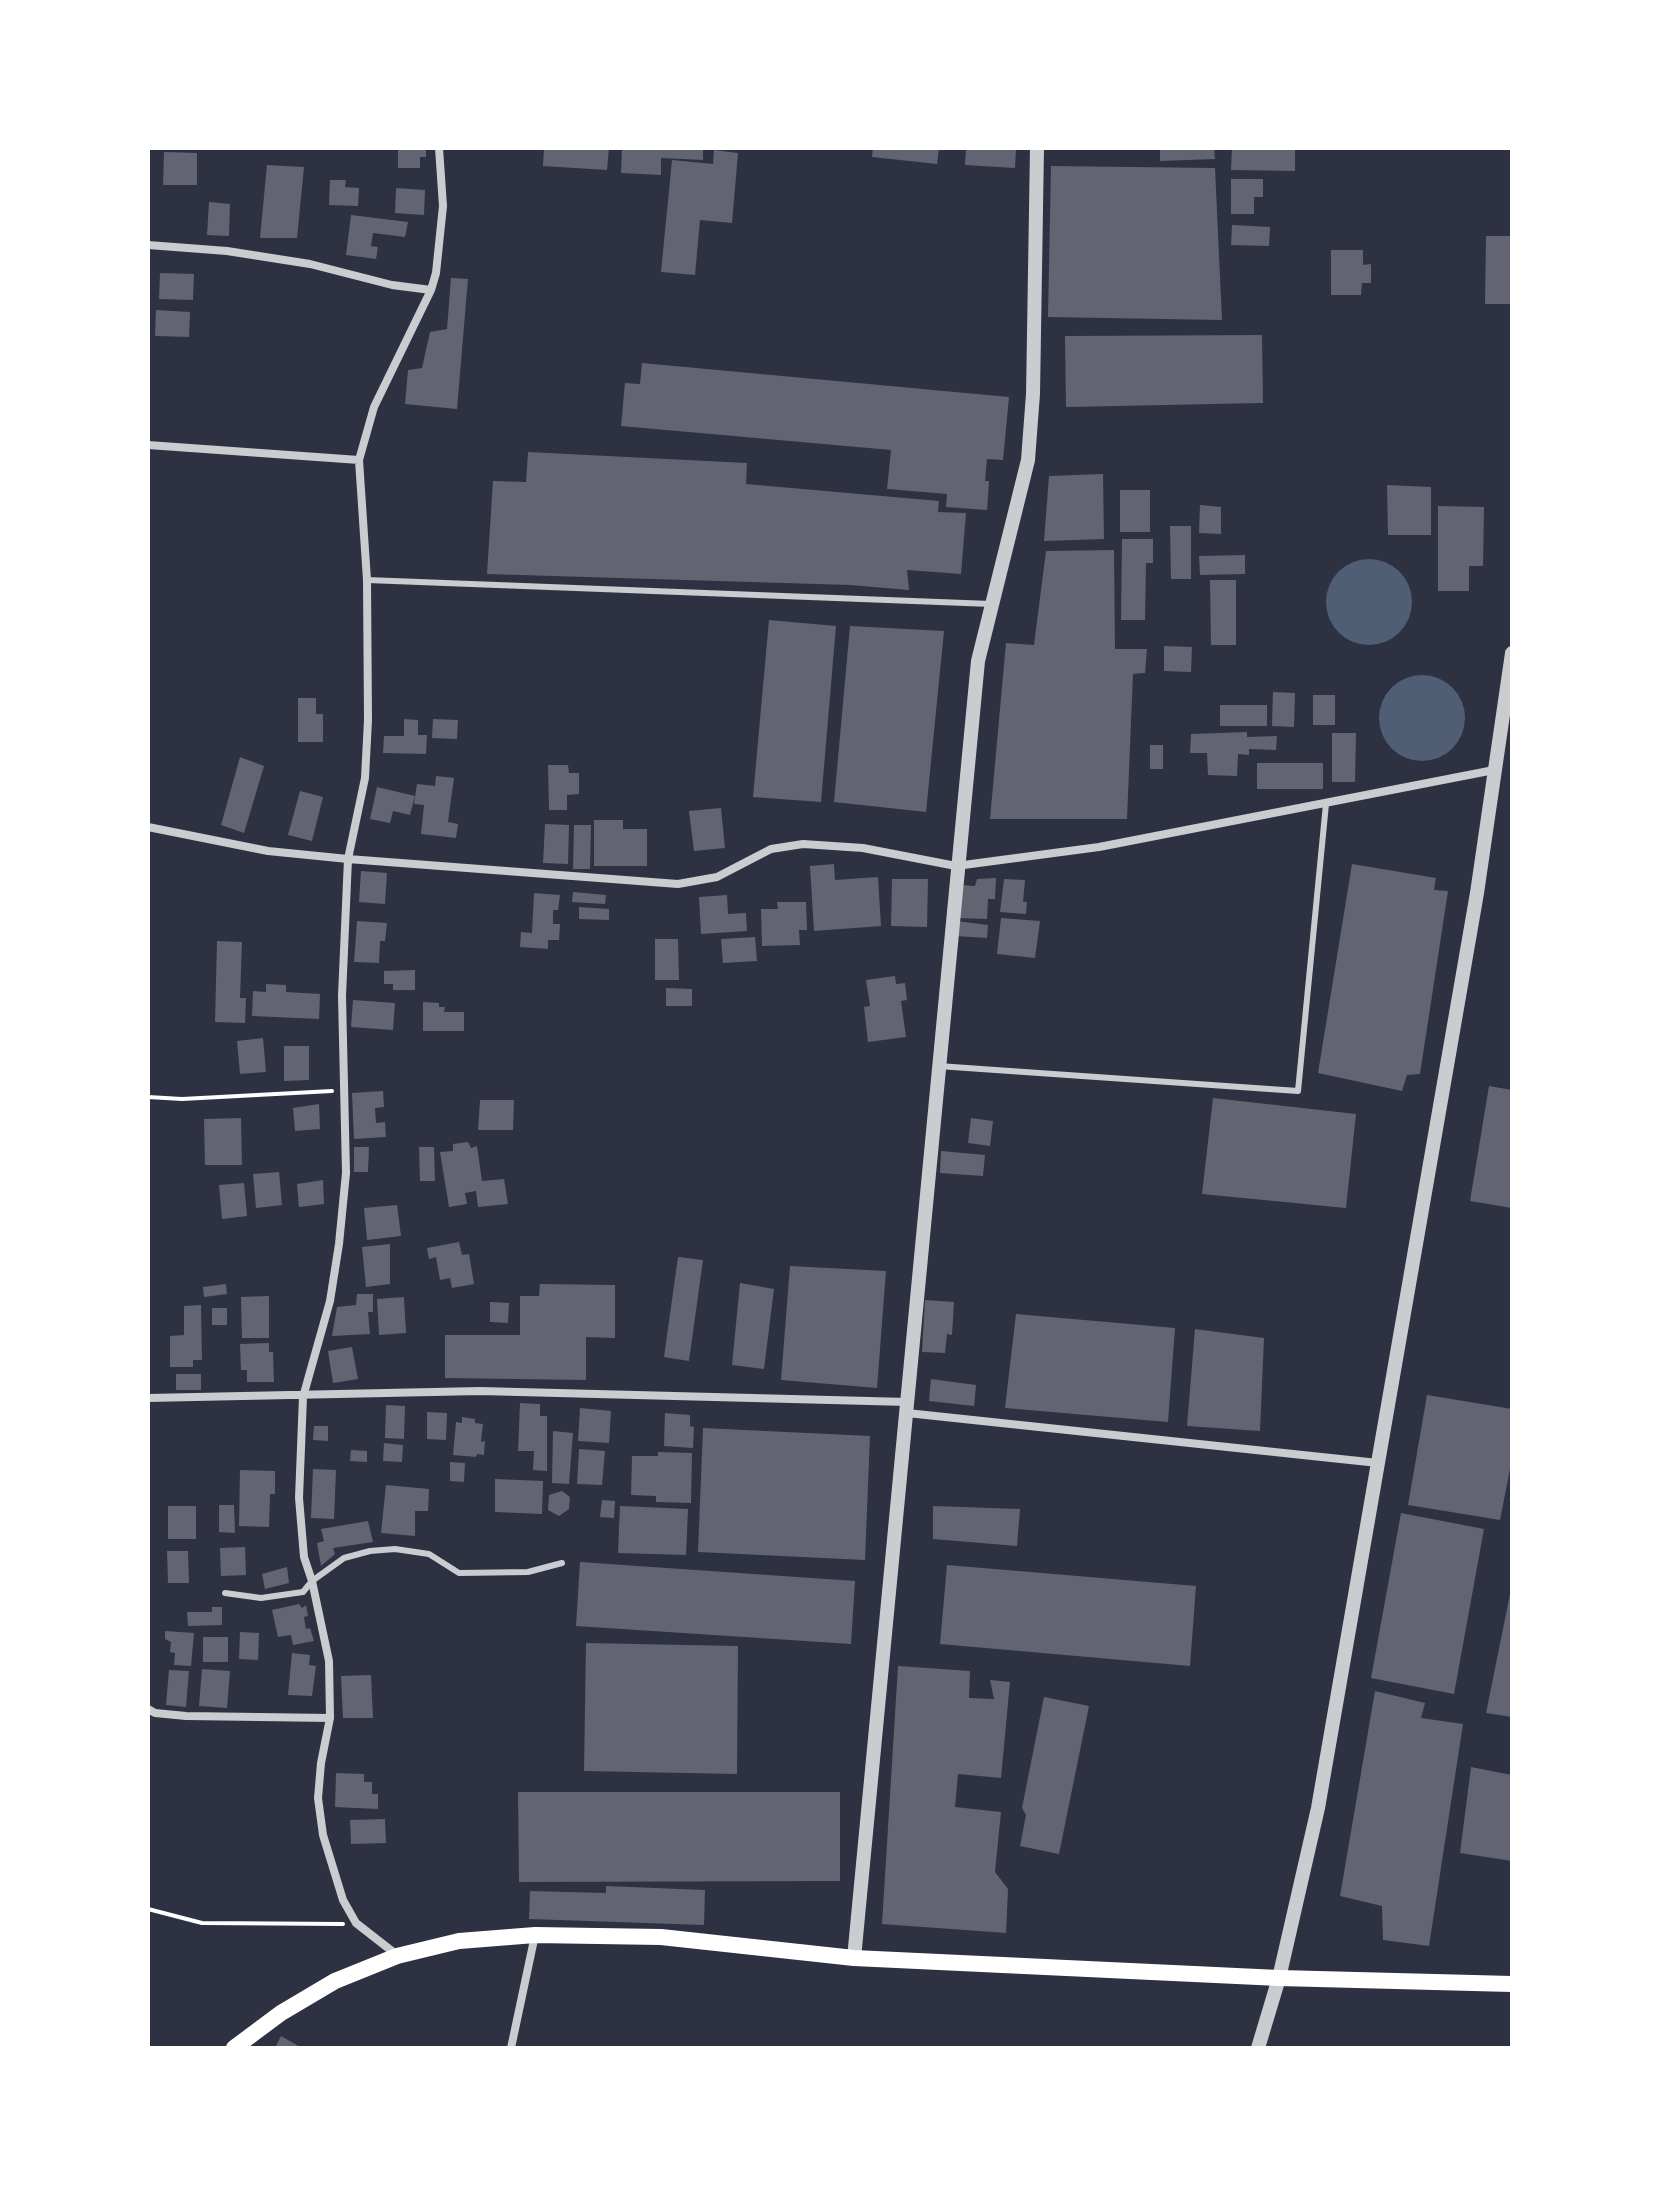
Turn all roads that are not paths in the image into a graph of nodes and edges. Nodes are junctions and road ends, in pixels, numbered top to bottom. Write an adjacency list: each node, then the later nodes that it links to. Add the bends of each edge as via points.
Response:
1 (439, 148): 4 (street, via 441,243)
2 (1037, 148): 8 (street, via 1028,460)
3 (148, 245): 4 (street, via 310,264)
4 (431, 290): 6 (street, via 374,407)
5 (148, 445): 6 (street)
6 (359, 460): 7 (street)
7 (367, 580): 8 (lane); 13 (street, via 365,778)
8 (991, 604): 14 (street, via 978,661)
9 (1512, 653): 10 (street)
10 (1494, 770): 11 (street); 19 (street)
11 (1326, 804): 14 (street, via 1099,847); 15 (lane, via 1298,1091)
12 (148, 827): 13 (street, via 268,851)
13 (348, 859): 14 (street, via 678,884 717,877 771,849 803,844 863,848); 16 (street, via 342,996 346,1173 330,1301)
14 (956, 866): 15 (street)
15 (938, 1066): 18 (street)
16 (303, 1397): 17 (street); 18 (street, via 480,1391); 21 (street, via 299,1498 304,1557)
17 (148, 1398)
18 (908, 1408): 19 (street); 27 (street)
19 (1378, 1463): 28 (street, via 1318,1808)
20 (562, 1563): 21 (lane, via 528,1572 459,1573 429,1554 383,1550 344,1558)
21 (312, 1581): 22 (lane, via 303,1592 261,1598); 24 (street, via 329,1661)
22 (225, 1593)
23 (148, 1709): 24 (street, via 186,1716)
24 (330, 1718): 26 (street, via 318,1798 329,1860 356,1923)
25 (535, 1935): 26 (main road, via 459,1941); 27 (main road, via 661,1937); 31 (street)
26 (397, 1956): 30 (main road, via 335,1981)
27 (854, 1958): 28 (main road)
28 (1279, 1978): 29 (main road); 32 (street)
29 (1512, 1984)
30 (234, 2048)
31 (511, 2048)
32 (1258, 2048)

